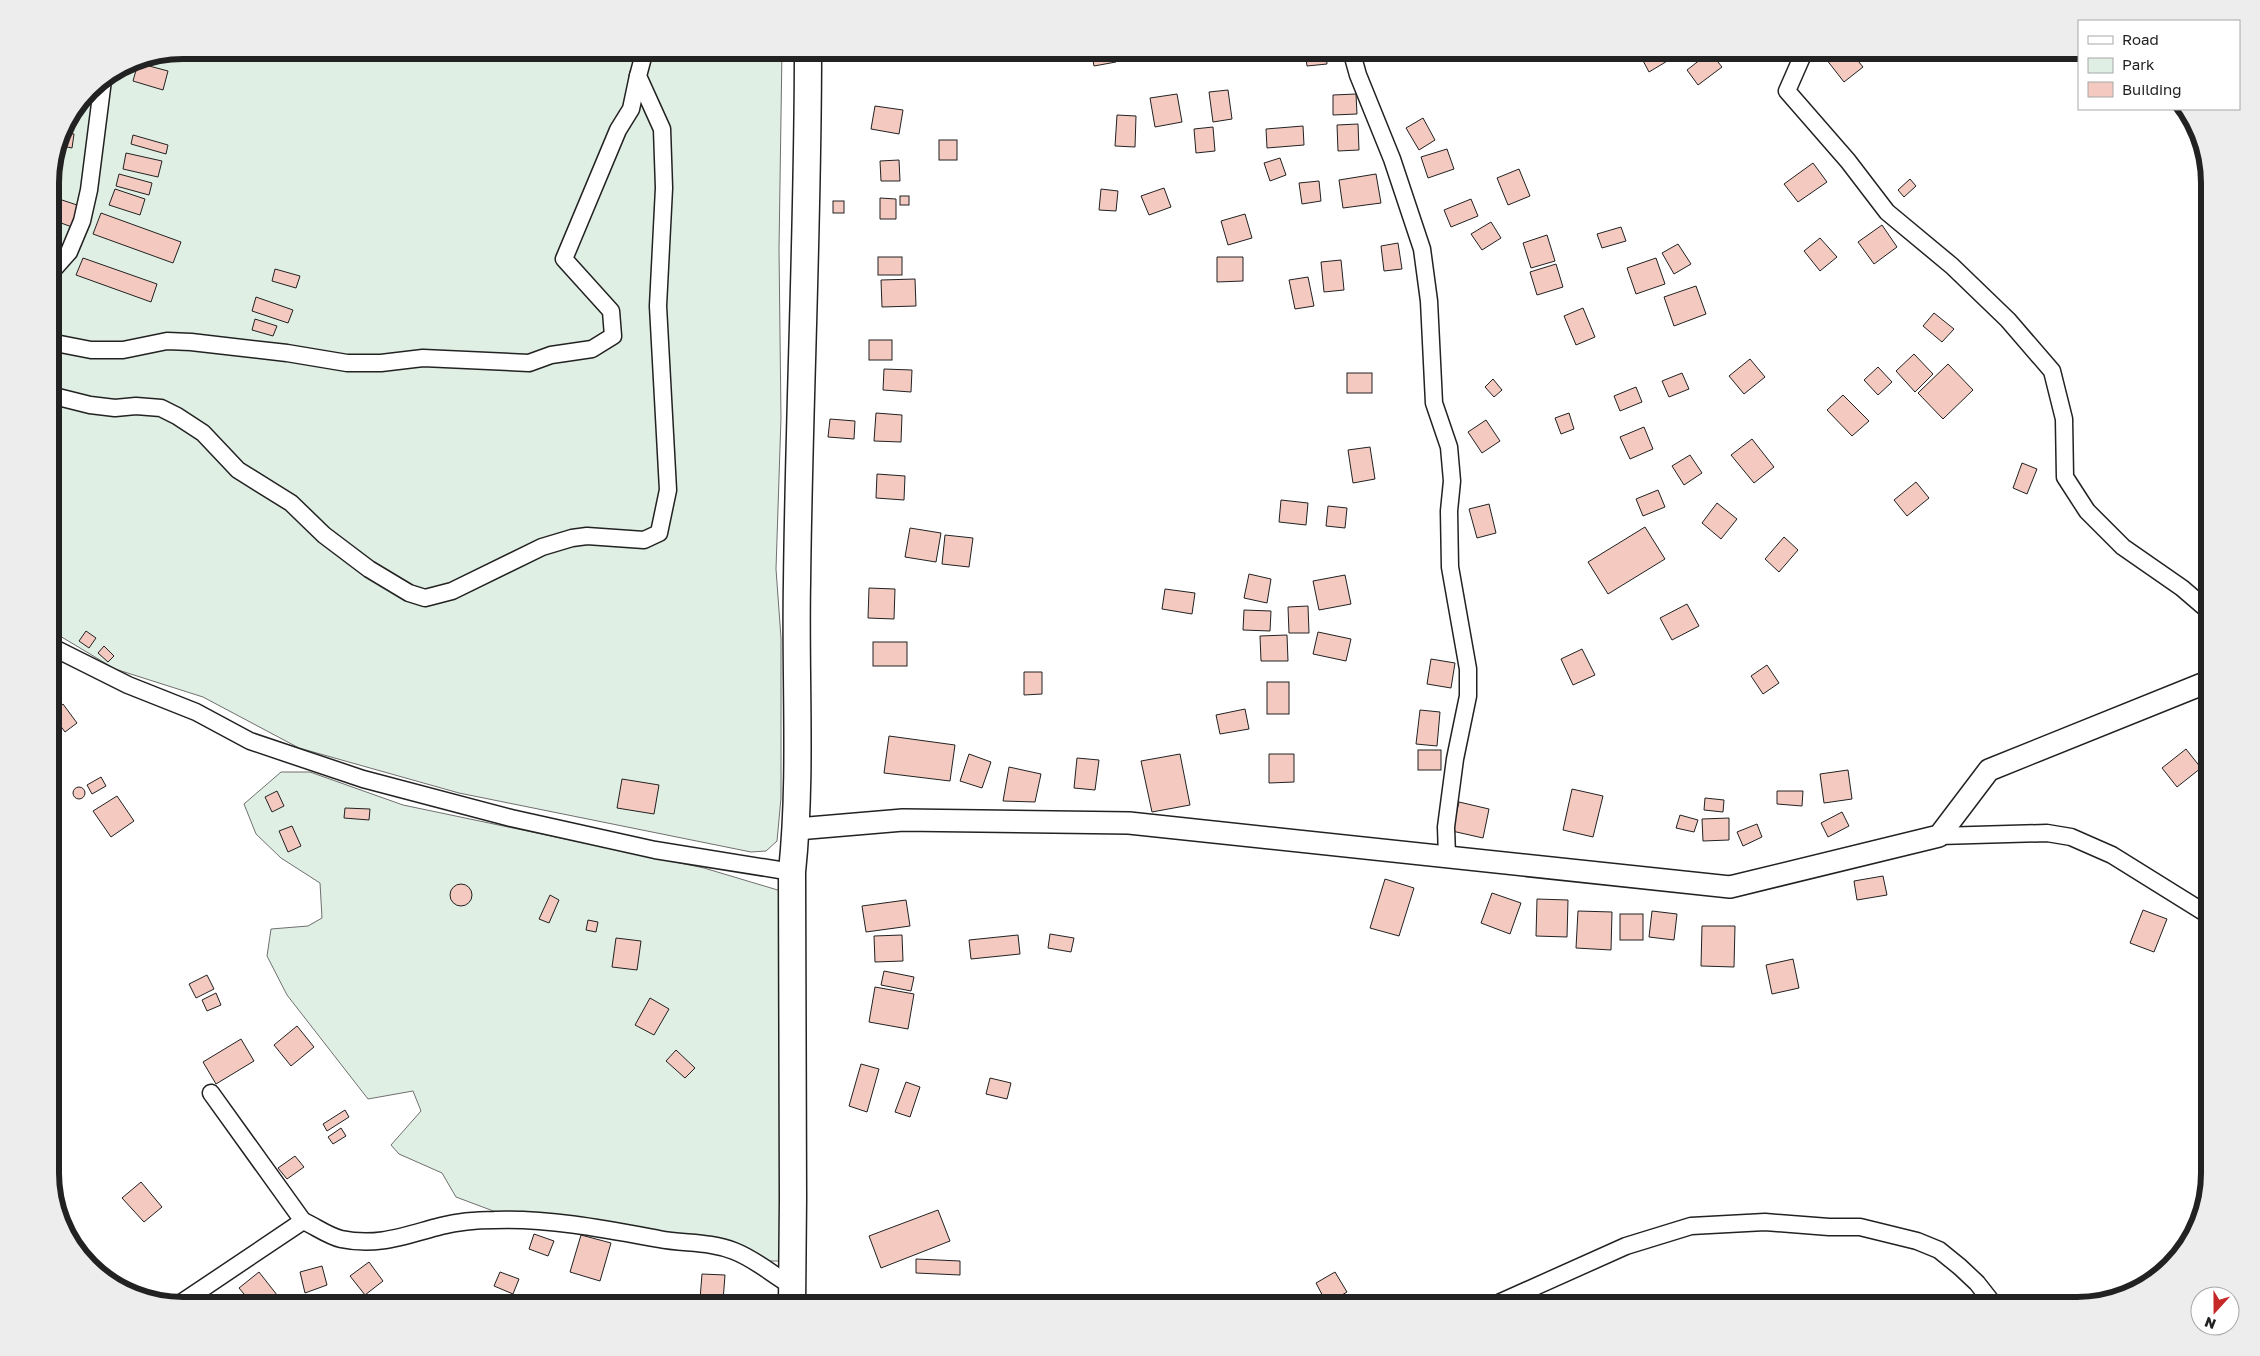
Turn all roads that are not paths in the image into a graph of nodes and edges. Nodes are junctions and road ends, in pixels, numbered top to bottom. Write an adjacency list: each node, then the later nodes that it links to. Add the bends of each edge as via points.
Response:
1 (643, 59): 5 (street)
2 (808, 59): 13 (main road, via 797,583)
3 (1354, 59): 15 (street, via 1422,249 1429,301 1434,403 1449,447 1452,481 1450,567 1468,696 1446,827)
4 (1801, 59): 10 (street, via 1787,91 1887,212 1952,266 2008,320 2052,372 2064,419 2065,477 2086,510 2123,547)
5 (638, 76): 8 (street, via 631,109 618,130 564,259 611,311 613,336 592,349 550,355 529,363 424,358 356,363 191,342 167,341 123,350 91,350); 9 (street, via 662,129 664,188 658,306 668,490 659,533 644,540 572,538 542,547 452,591 425,598 369,569 324,535 291,503 238,470 203,433 177,416 161,408 115,408)
6 (102, 88): 7 (street, via 82,221 69,252)
7 (59, 263)
8 (59, 344)
9 (59, 397)
10 (2201, 604)
11 (59, 650): 16 (street, via 128,685 196,712 250,741 363,779 511,818 655,850)
12 (2201, 685): 14 (street, via 1989,770)
13 (796, 829): 15 (street, via 903,820 1129,823); 16 (main road)
14 (1939, 836): 15 (street, via 1730,887); 17 (street, via 2047,833 2071,837 2112,855)
15 (1447, 856)
16 (792, 872): 20 (main road)
17 (2201, 910)
18 (211, 1093): 19 (street)
19 (303, 1220): 20 (street, via 339,1238 363,1242 392,1240 443,1226 493,1220 563,1223 661,1240 715,1245 763,1265); 21 (street)
20 (792, 1296)
21 (190, 1297)
22 (1512, 1297): 23 (street, via 1626,1246 1691,1226 1765,1222 1860,1227 1917,1241 1939,1250 1977,1283)
23 (1988, 1297)

